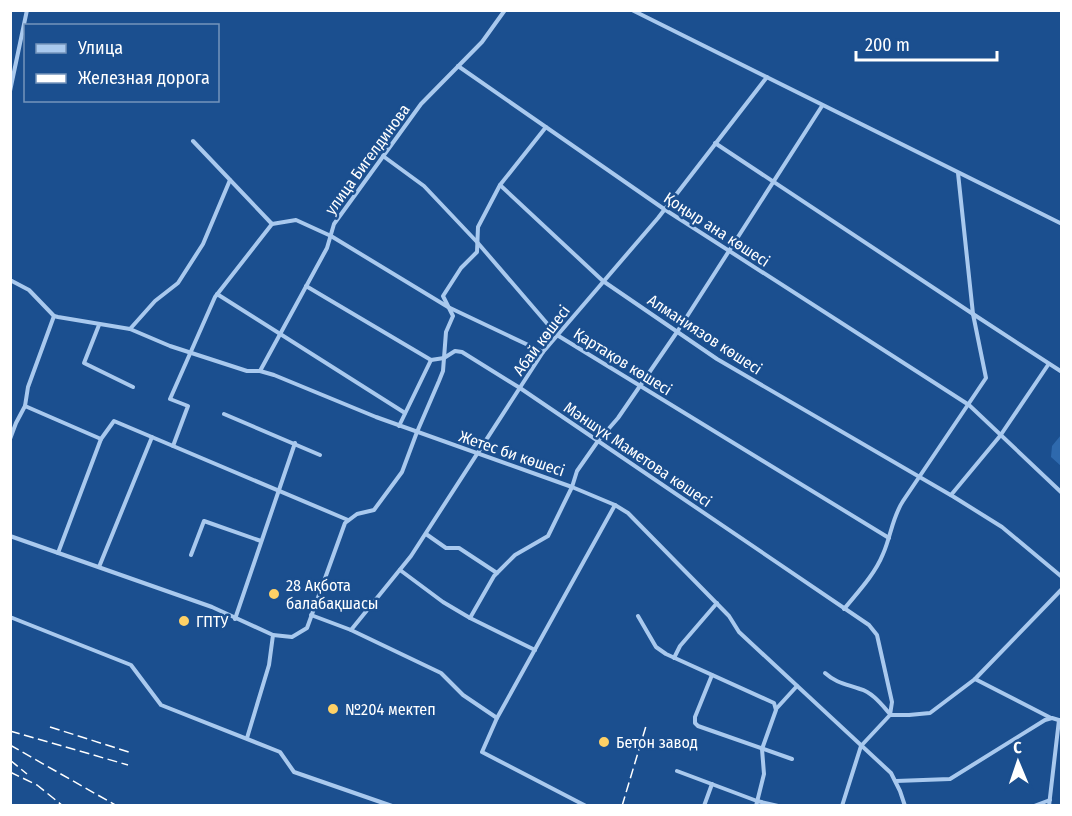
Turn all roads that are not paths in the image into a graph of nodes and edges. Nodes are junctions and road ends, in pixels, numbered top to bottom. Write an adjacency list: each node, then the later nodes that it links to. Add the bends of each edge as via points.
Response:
1 (27, 10): 5 (street)
2 (505, 10): 6 (street, улица Бигелдинова)
3 (632, 10): 7 (street)
4 (10, 50): 5 (street)
5 (18, 51): 8 (street)
6 (458, 66): 10 (street, Қоңыр ана көшесі); 13 (street, улица Бигелдинова, via 421,104)
7 (766, 77): 9 (street); 12 (street, Абай көшесі)
8 (10, 91)
9 (822, 106): 14 (street); 16 (street)
10 (546, 127): 17 (street); 18 (street, Қоңыр ана көшесі)
11 (193, 141): 15 (street)
12 (715, 143): 16 (street); 18 (street, Абай көшесі)
13 (383, 156): 21 (street, улица Бигелдинова, via 334,224); 22 (street, Қартақов көшесі, via 424,186)
14 (958, 173): 20 (street); 29 (street)
15 (230, 180): 19 (street); 32 (street, via 203,244 178,283)
16 (773, 183): 23 (street); 29 (street)
17 (500, 185): 22 (street, via 478,227); 25 (street, Алманиязов көшесі)
18 (664, 209): 23 (street, Қоңыр ана көшесі); 25 (street, Абай көшесі)
19 (272, 224): 21 (street, via 297,220); 27 (street)
20 (1062, 224)
21 (331, 236): 26 (street, улица Бигелдинова); 28 (street)
22 (477, 242): 28 (street, via 477,252 443,296); 35 (street, Қартақов көшесі)
23 (730, 252): 33 (street); 46 (street, Қоңыр ана көшесі)
24 (10, 280): 30 (street, via 29,290)
25 (603, 281): 33 (street, Алманиязов көшесі); 35 (street, Абай көшесі)
26 (306, 286): 34 (street, улица Бигелдинова); 39 (street)
27 (217, 294): 34 (street); 37 (street)
28 (448, 307): 36 (street); 38 (street, via 453,316 446,332)
29 (973, 314): 40 (street); 46 (street, via 986,378)
30 (54, 316): 31 (street, Жетес би көшесі); 47 (street, via 28,387)
31 (99, 325): 32 (street, Жетес би көшесі); 44 (street, via 84,363)
32 (130, 329): 37 (street, Жетес би көшесі)
33 (677, 332): 43 (street); 61 (street, Алманиязов көшесі)
34 (280, 334): 41 (street, улица Бигелдинова); 48 (street)
35 (557, 335): 36 (street, Абай көшесі); 43 (street, Қартақов көшесі)
36 (543, 352): 45 (street, Абай көшесі)
37 (190, 353): 41 (street, Жетес би көшесі, via 247,371); 58 (street, via 170,399 188,406)
38 (444, 358): 39 (street, Мәншүк Маметова көшесі); 45 (street, Мәншүк Маметова көшесі, via 455,351 462,352); 51 (street, via 439,381)
39 (431, 360): 48 (street)
40 (1048, 365): 42 (street); 52 (street)
41 (260, 371): 50 (street, Жетес би көшесі)
42 (1062, 372)
43 (640, 386): 56 (street); 70 (street, Қартақов көшесі)
44 (133, 387)
45 (520, 388): 56 (street, Мәншүк Маметова көшесі); 59 (street, Абай көшесі)
46 (969, 405): 52 (street, Қоңыр ана көшесі); 61 (street)
47 (26, 406): 54 (street); 55 (street)
48 (405, 413): 50 (street)
49 (224, 414): 57 (street)
50 (399, 426): 51 (street, Жетес би көшесі)
51 (417, 432): 59 (street, Жетес би көшесі); 67 (street, via 402,472 374,510)
52 (1000, 436): 64 (street, Қоңыр ана көшесі); 65 (street)
53 (152, 437): 55 (street, via 114,421); 58 (street); 74 (street)
54 (10, 438)
55 (101, 439): 72 (street)
56 (598, 441): 62 (street, via 577,471); 80 (street, Мәншүк Маметова көшесі)
57 (295, 443): 60 (street); 63 (street)
58 (173, 446): 63 (street)
59 (477, 453): 62 (street, Жетес би көшесі); 68 (street, Абай көшесі)
60 (320, 455)
61 (918, 477): 65 (street, Алманиязов көшесі); 70 (street, via 895,513)
62 (572, 487): 66 (street, Жетес би көшесі); 76 (street, via 548,536 515,555)
63 (278, 490): 67 (street); 71 (street)
64 (1062, 493)
65 (951, 495): 77 (street, Алманиязов көшесі, via 1002,527)
66 (615, 505): 79 (street, Жетес би көшесі, via 628,513); 88 (street)
67 (349, 520): 81 (street)
68 (426, 534): 75 (street, Абай көшесі); 76 (street, via 446,548 459,548)
69 (10, 536): 72 (street)
70 (889, 538): 80 (street, via 882,558)
71 (261, 541): 73 (street, via 204,521); 85 (street)
72 (58, 553): 74 (street)
73 (191, 555)
74 (99, 567): 85 (street)
75 (400, 570): 84 (street); 86 (street, Абай көшесі)
76 (497, 573): 84 (street)
77 (1062, 577)
78 (1062, 589): 92 (street)
79 (717, 603): 89 (street); 93 (street, Жетес би көшесі, via 739,632)
80 (844, 609): 95 (street, Мәншүк Маметова көшесі, via 877,635 892,702)
81 (311, 615): 86 (street); 87 (street, via 307,628 292,637)
82 (638, 616): 89 (street, via 656,647)
83 (10, 617): 99 (street, via 131,665 161,705)
84 (470, 618): 88 (street)
85 (235, 619): 87 (street)
86 (351, 630): 96 (street, via 441,673 463,695)
87 (273, 635): 99 (street, via 270,665)
88 (535, 650): 96 (street)
89 (674, 658): 91 (street)
90 (825, 674): 95 (street, via 844,686 863,689)
91 (712, 675): 94 (street, via 774,703); 101 (street, via 695,723)
92 (975, 679): 95 (street, via 930,713); 97 (street)
93 (797, 686): 94 (street); 100 (street, Жетес би көшесі)
94 (776, 710): 101 (street)
95 (890, 714): 100 (street)
96 (498, 718): 108 (street, via 482,752)
97 (1052, 718): 98 (street); 104 (street, via 950,779)
98 (1060, 720): 106 (street)
99 (247, 738): 109 (street, via 280,752 294,772)
100 (861, 746): 104 (street, Жетес би көшесі); 112 (street)
101 (762, 749): 102 (street); 107 (street, via 764,774)
102 (792, 759)
103 (677, 771): 105 (street)
104 (896, 782): 113 (street, Жетес би көшесі)
105 (712, 784): 107 (street); 110 (street)
106 (1050, 800): 114 (street); 115 (street)
107 (756, 803): 111 (street)
108 (585, 804)
109 (392, 806)
110 (704, 806)
111 (778, 806)
112 (842, 806)
113 (905, 806)
114 (1034, 806)
115 (1049, 806)

